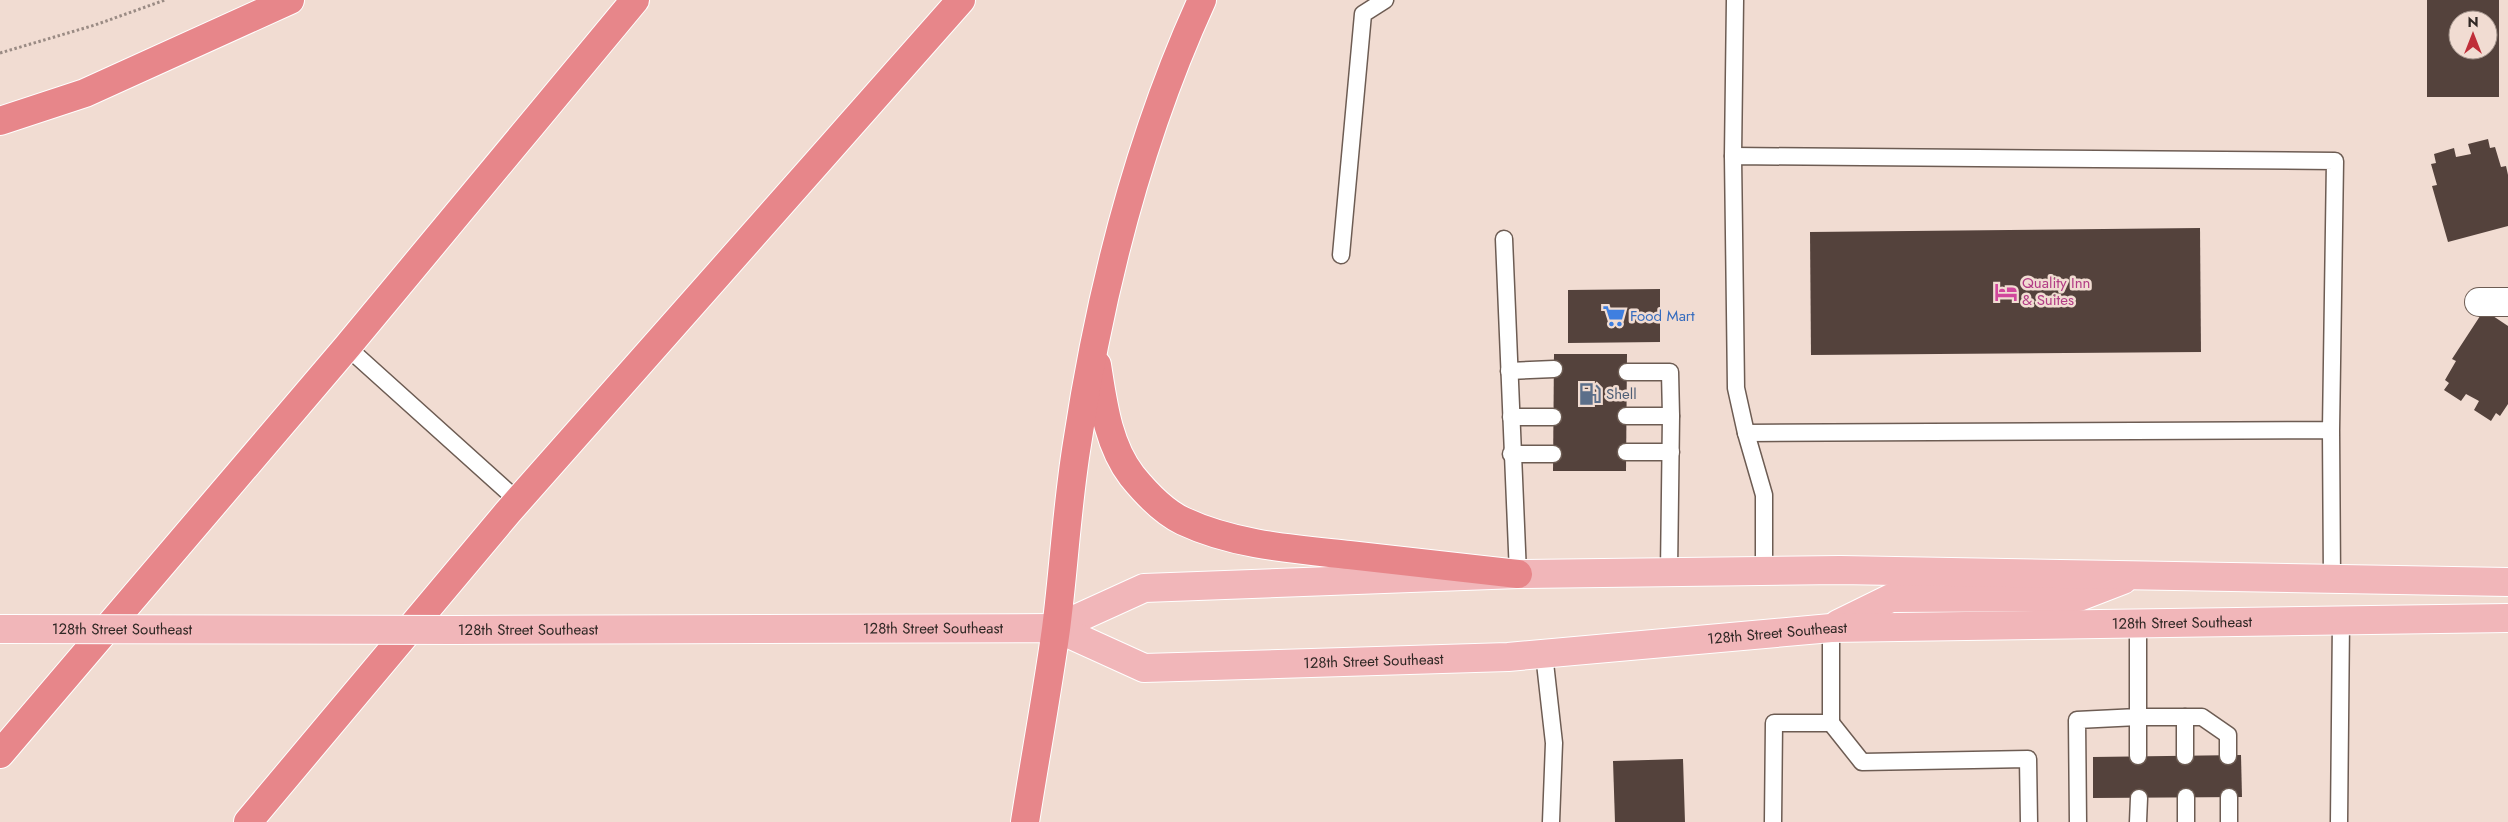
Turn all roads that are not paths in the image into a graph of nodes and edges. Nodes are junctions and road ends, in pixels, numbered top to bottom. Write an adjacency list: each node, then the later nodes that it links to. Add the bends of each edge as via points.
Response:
1 (290, 0): 7 (highway, via 86,92)
2 (635, 0): 14 (highway)
3 (960, 0): 28 (highway)
4 (1202, 0): 13 (highway, via 1144,150 1107,279)
5 (1385, 0): 10 (lane, via 1364,14)
6 (1735, 0): 8 (lane)
7 (0, 121)
8 (1733, 156): 22 (lane, via 2335,162); 23 (lane, via 1736,388)
9 (1504, 239): 16 (lane)
10 (1341, 254)
11 (2479, 302): 12 (street)
12 (2508, 302)
13 (1094, 342): 31 (highway, via 1103,401 1115,446 1131,474 1149,495 1181,520 1222,535 1281,548); 38 (highway, via 1076,445)
14 (347, 347): 28 (lane); 45 (highway)
15 (1554, 369): 16 (lane)
16 (1509, 371): 20 (lane)
17 (1627, 372): 19 (lane, via 1670,372)
18 (1626, 416): 19 (lane)
19 (1670, 416): 25 (lane)
20 (1510, 417): 21 (lane); 26 (lane)
21 (1553, 417)
22 (2331, 430): 23 (lane); 33 (lane)
23 (1746, 433): 29 (lane, via 1764,495)
24 (1626, 452): 25 (lane)
25 (1670, 452): 30 (lane)
26 (1511, 454): 27 (lane); 31 (lane)
27 (1553, 454)
28 (518, 501): 52 (highway)
29 (1764, 571): 30 (main road, 128th Street Southeast); 32 (main road, 128th Street Southeast)
30 (1669, 572): 31 (main road, 128th Street Southeast)
31 (1518, 574): 38 (main road, 128th Street Southeast, via 1144,588)
32 (2136, 575): 33 (main road, 128th Street Southeast); 39 (main road, via 2079,597 1891,598)
33 (2332, 579): 34 (main road, 128th Street Southeast)
34 (2508, 582)
35 (2508, 618): 36 (main road, 128th Street Southeast)
36 (2341, 620): 37 (main road, 128th Street Southeast); 61 (lane)
37 (2138, 623): 39 (main road, 128th Street Southeast); 42 (lane)
38 (1056, 628): 40 (main road, 128th Street Southeast, bridge); 41 (main road, 128th Street Southeast, via 1144,668); 53 (highway)
39 (1831, 628): 41 (main road, 128th Street Southeast); 44 (lane)
40 (0, 629)
41 (1544, 654): 54 (lane, via 1554,743)
42 (2138, 717): 43 (lane); 46 (lane); 57 (lane, via 2077,720)
43 (2186, 717): 47 (lane); 48 (lane, via 2202,717 2228,734)
44 (1831, 723): 55 (lane, via 1774,723); 56 (lane, via 1862,762 2028,759)
45 (0, 754)
46 (2138, 756)
47 (2186, 756)
48 (2228, 756)
49 (2186, 797): 59 (lane)
50 (2229, 797): 60 (lane)
51 (2139, 798): 58 (lane)
52 (248, 822)
53 (1025, 822)
54 (1551, 822)
55 (1772, 822)
56 (2029, 822)
57 (2078, 822)
58 (2138, 822)
59 (2186, 822)
60 (2229, 822)
61 (2339, 822)

